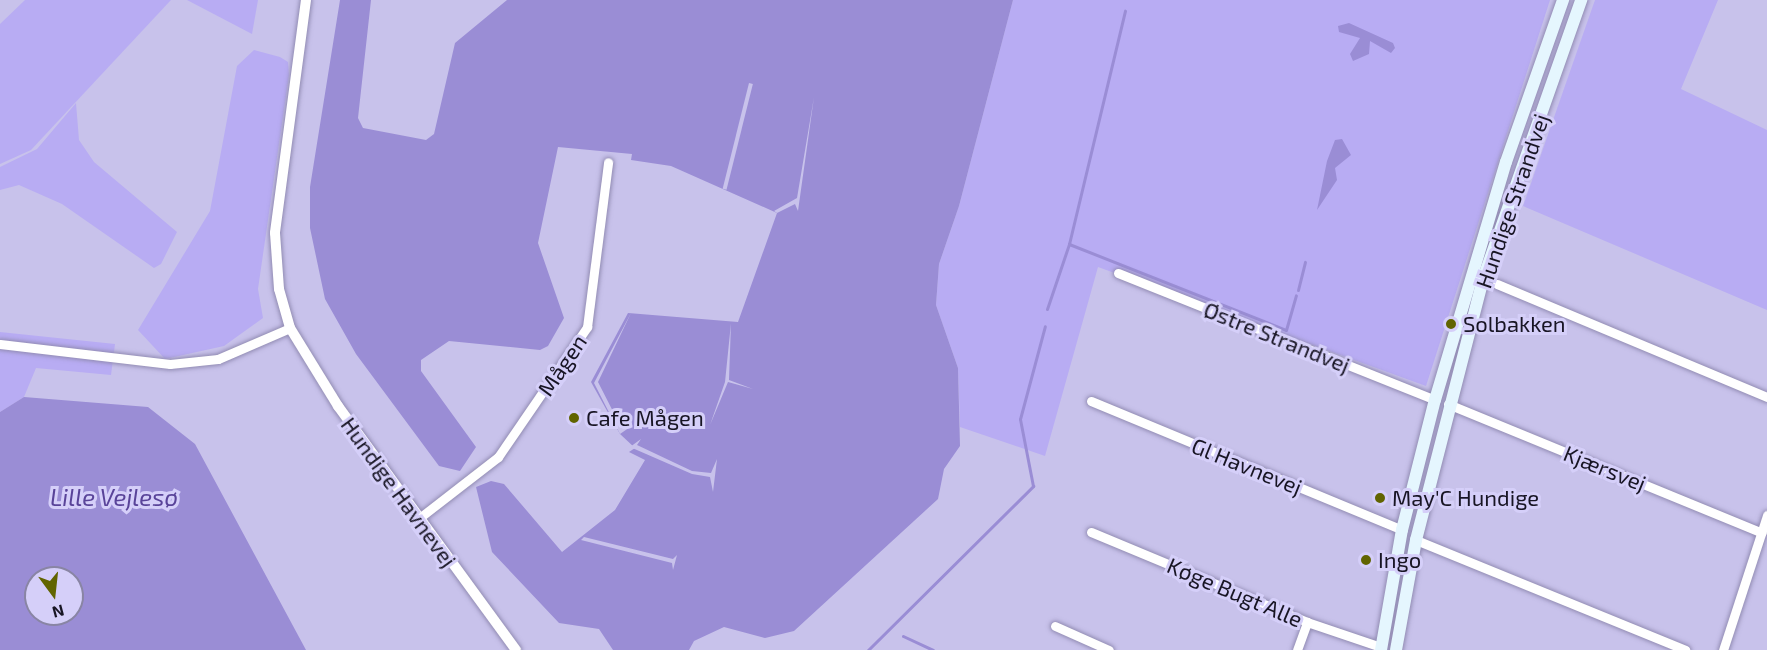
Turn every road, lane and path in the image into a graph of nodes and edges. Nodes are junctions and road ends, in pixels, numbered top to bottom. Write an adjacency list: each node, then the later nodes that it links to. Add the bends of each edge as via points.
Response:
1 (306, 0): 7 (street, Hundige Havnevej, via 275,233 279,289)
2 (1563, 0): 10 (main road, Hundige Strandvej, via 1506,162)
3 (1581, 0): 12 (main road, Hundige Strandvej, via 1484,279)
4 (608, 162): 14 (street, Mågen, via 587,327 498,457)
5 (1118, 273): 10 (street, Østre Strandvej)
6 (1497, 284): 9 (street)
7 (290, 327): 8 (street, via 218,359 171,364); 14 (street, Hundige Havnevej, via 313,370)
8 (0, 344)
9 (1767, 397)
10 (1435, 400): 15 (main road, Hundige Strandvej)
11 (1091, 401): 15 (street, Gl Havnevej)
12 (1448, 404): 17 (street, Kjærsvej); 18 (main road, Hundige Strandvej)
13 (1767, 515): 17 (street)
14 (418, 519): 22 (street, Hundige Havnevej)
15 (1402, 530): 21 (main road, Hundige Strandvej)
16 (1091, 532): 19 (street, Køge Bugt Alle)
17 (1762, 533): 27 (street)
18 (1416, 540): 25 (main road, Hundige Strandvej); 26 (street)
19 (1307, 622): 21 (street, Køge Bugt Alle); 24 (street)
20 (1055, 626): 23 (street)
21 (1381, 649)
22 (516, 650)
23 (1109, 650)
24 (1297, 650)
25 (1396, 650)
26 (1684, 650)
27 (1724, 650)

